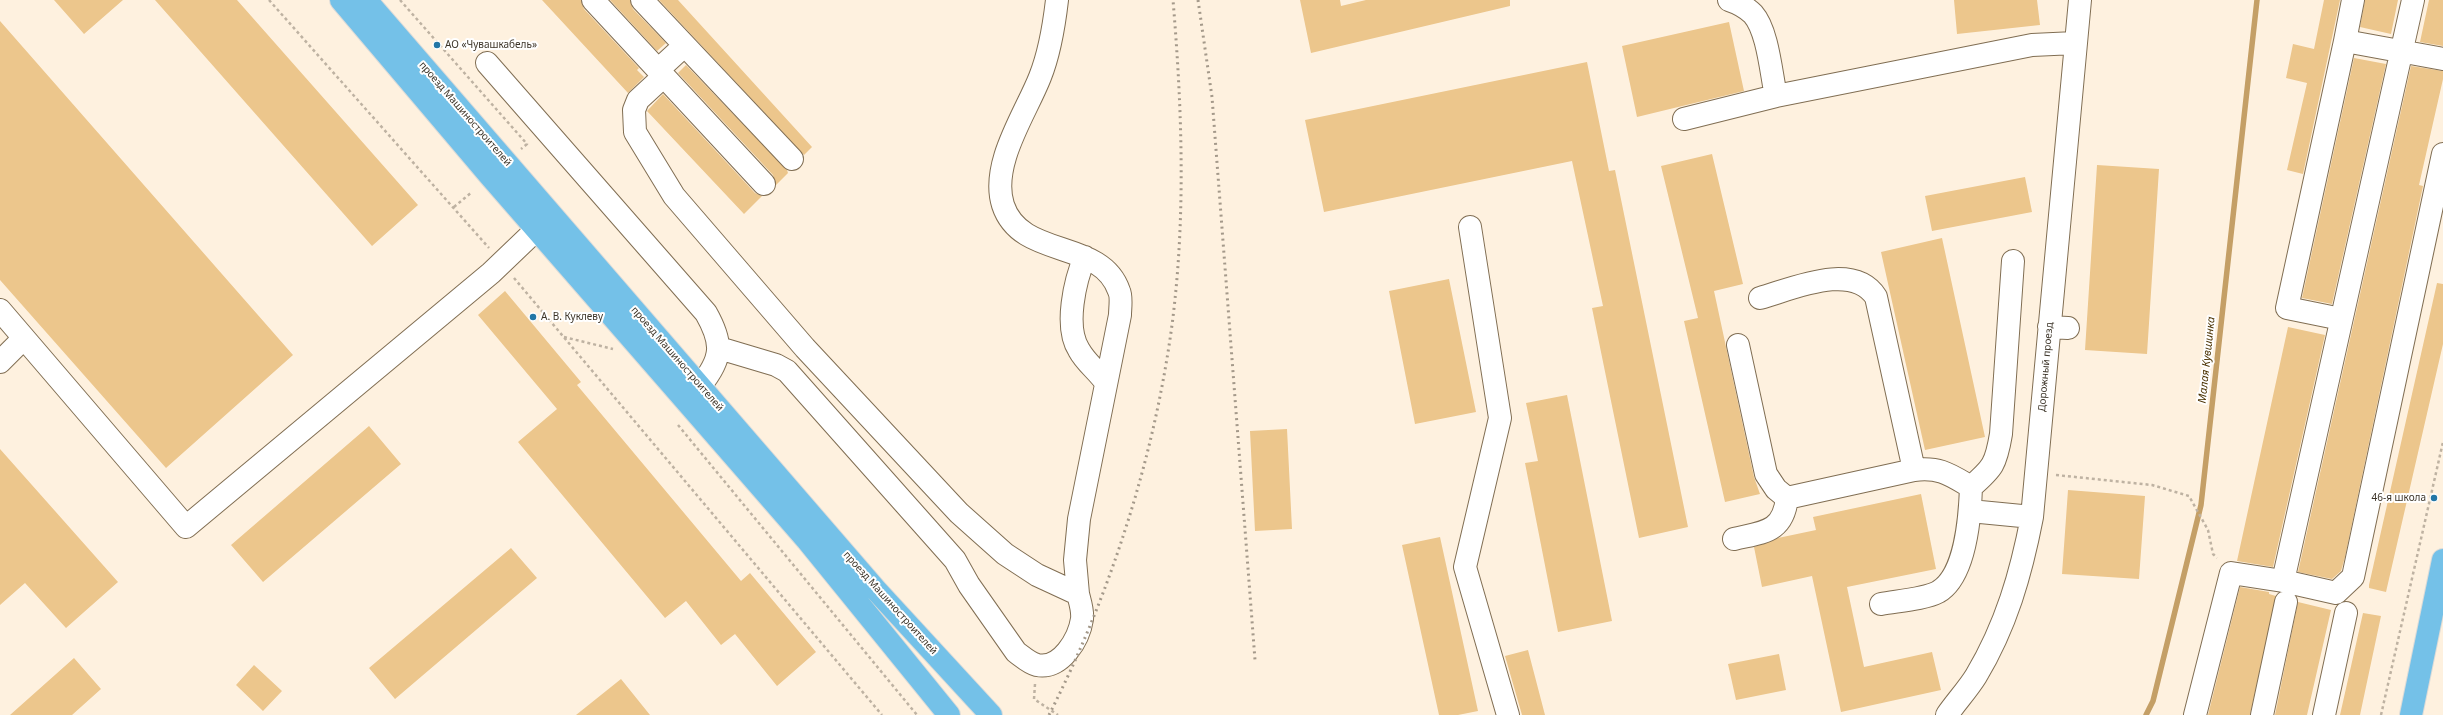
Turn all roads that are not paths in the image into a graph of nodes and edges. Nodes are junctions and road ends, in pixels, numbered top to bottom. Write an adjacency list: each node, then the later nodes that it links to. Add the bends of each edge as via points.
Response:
1 (341, 0): 22 (main road, проезд Машиностроителей)
2 (366, 0): 22 (main road, проезд Машиностроителей)
3 (593, 0): 16 (street)
4 (642, 0): 12 (street)
5 (1057, 0): 24 (street, via 1053,29 1040,76 1009,141 1002,176 1003,205 1016,227 1036,242)
6 (1729, 0): 17 (street, via 1742,5 1753,14 1762,29)
7 (2080, 0): 11 (street, Дорожный проезд)
8 (2354, 0): 10 (street)
9 (2413, 0): 13 (street)
10 (2345, 41): 13 (street); 28 (street, via 2287,308)
11 (2075, 42): 17 (street, via 2032,45); 39 (street, Дорожный проезд, via 2058,328)
12 (684, 46): 16 (street); 20 (street)
13 (2402, 50): 14 (street); 28 (street)
14 (2443, 59)
15 (487, 63): 31 (street, via 706,313 717,333)
16 (661, 73): 21 (street); 43 (street, via 638,100 634,110 635,132 674,196 805,348 959,513 1005,554 1037,575)
17 (1776, 96): 18 (street)
18 (1684, 119)
19 (2443, 154): 42 (street, via 2353,577 2336,593)
20 (792, 159)
21 (764, 184)
22 (545, 222): 29 (street, via 502,264 186,527); 34 (main road, проезд Машиностроителей)
23 (1470, 227): 49 (street, via 1500,418 1465,567)
24 (1085, 257): 33 (street, via 1074,288 1073,329 1077,348); 33 (street, via 1110,273 1120,292 1120,315)
25 (2012, 261): 36 (street, via 1998,453 1991,470)
26 (1760, 298): 35 (street, via 1824,280 1841,279 1871,289 1876,297)
27 (0, 310): 29 (street)
28 (2341, 319): 42 (street)
29 (24, 338): 32 (street)
30 (1738, 346): 37 (street, via 1766,474 1776,490)
31 (719, 348): 34 (street, via 713,368); 43 (street, via 776,365 787,371 955,560 968,585 1016,652 1026,660 1046,666 1070,649 1079,631 1082,617)
32 (0, 362)
33 (1106, 383): 43 (street, via 1079,519 1075,560)
34 (692, 392): 47 (main road, проезд Машиностроителей, via 807,540); 48 (main road, проезд Машиностроителей)
35 (1914, 470): 36 (street, via 1932,468 1945,472); 37 (street)
36 (1970, 488): 38 (street)
37 (1787, 498): 40 (street, via 1786,511 1779,524 1769,530)
38 (1970, 511): 39 (street); 45 (street, via 1959,566 1950,582 1937,592)
39 (2032, 517): 50 (street, Дорожный проезд, via 2022,570 2003,622 1976,676)
40 (1734, 539)
41 (2443, 560): 54 (main road)
42 (2283, 580): 51 (street, via 2231,573)
43 (1078, 594)
44 (2286, 602): 52 (street)
45 (1881, 604)
46 (2346, 612): 53 (street)
47 (949, 715)
48 (991, 715)
49 (1508, 715)
50 (1947, 715)
51 (2195, 715)
52 (2262, 715)
53 (2324, 715)
54 (2411, 715)

